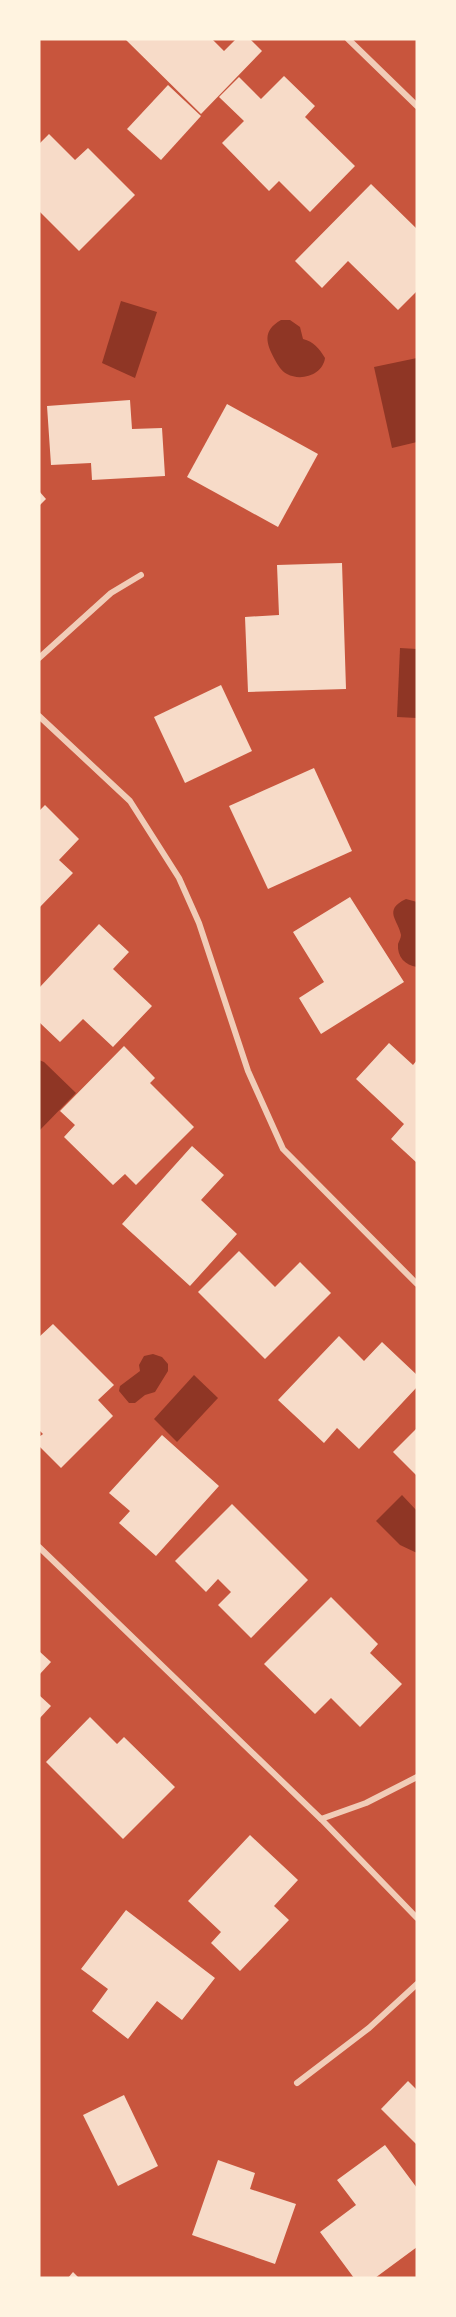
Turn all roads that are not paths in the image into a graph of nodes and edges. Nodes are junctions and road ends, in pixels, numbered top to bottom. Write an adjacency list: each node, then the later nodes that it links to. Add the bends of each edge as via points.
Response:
1 (348, 39): 2 (street)
2 (417, 106)
3 (141, 575): 4 (street, via 111,593)
4 (39, 658)
5 (39, 716): 6 (street, via 130,801 179,878 199,923 248,1071 283,1149)
6 (417, 1284)
7 (39, 1547): 9 (street)
8 (417, 1777): 9 (street, via 366,1803)
9 (321, 1819): 10 (street)
10 (417, 1918)
11 (417, 1984): 12 (street, via 369,2028)
12 (297, 2083)

